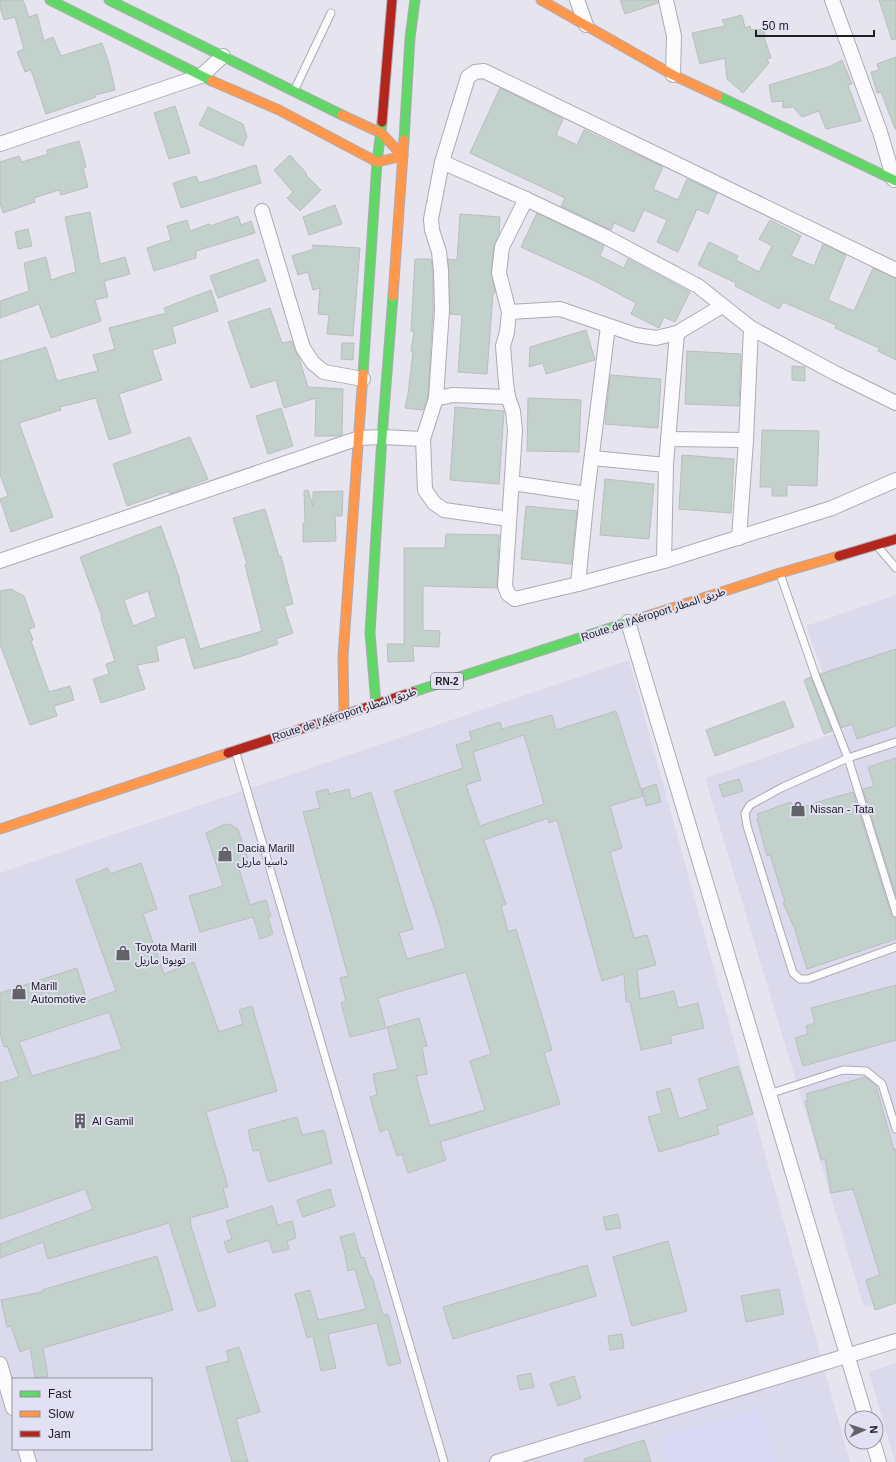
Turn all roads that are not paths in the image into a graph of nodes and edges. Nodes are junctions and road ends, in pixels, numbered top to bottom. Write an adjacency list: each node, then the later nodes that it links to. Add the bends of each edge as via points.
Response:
1 (50, 0): 13 (main road)
2 (109, 0): 11 (main road)
3 (415, 0): 17 (main road, via 410,38)
4 (541, 0): 10 (main road)
5 (578, 0): 10 (street)
6 (666, 0): 12 (street, via 674,36)
7 (832, 0): 20 (street)
8 (389, 1): 15 (main road)
9 (331, 13): 14 (lane)
10 (586, 25): 12 (main road)
11 (223, 56): 13 (street); 14 (main road)
12 (672, 75): 20 (main road)
13 (201, 76): 16 (street); 18 (main road, via 279,110)
14 (294, 92): 15 (main road)
15 (381, 132): 17 (main road); 18 (main road)
16 (0, 144)
17 (403, 156): 18 (main road); 33 (main road)
18 (377, 162): 29 (main road)
19 (442, 162): 21 (street); 23 (street, via 468,77 474,72 484,71); 31 (street, via 431,219 442,271)
20 (895, 181)
21 (526, 199): 24 (street, via 604,236 698,286); 25 (street, via 502,247 499,274)
22 (262, 211): 29 (street, via 303,348 313,363 324,372)
23 (896, 270)
24 (722, 306): 27 (street); 28 (street)
25 (509, 312): 26 (street, via 560,309); 30 (street, via 503,346)
26 (608, 326): 28 (street, via 656,338); 38 (street)
27 (751, 328): 32 (street); 37 (street)
28 (677, 332): 36 (street)
29 (363, 379): 34 (main road)
30 (508, 397): 31 (street, via 452,395); 41 (street, via 513,410 515,430)
31 (436, 398): 35 (street)
32 (896, 403)
33 (382, 437): 34 (street); 35 (street); 53 (main road, via 370,633)
34 (359, 438): 47 (street); 54 (main road, via 343,657)
35 (423, 439): 43 (street, via 426,490 434,504 444,510)
36 (668, 439): 37 (street); 39 (street)
37 (746, 440): 44 (street)
38 (592, 458): 39 (street); 42 (street)
39 (666, 465): 48 (street)
40 (896, 480): 44 (street, via 832,508)
41 (512, 483): 42 (street); 43 (street)
42 (587, 494): 51 (street)
43 (509, 519): 51 (street, via 505,586 508,594 516,598)
44 (739, 538): 48 (street)
45 (896, 539): 46 (main road, Route de l'Aéroport طريق المطار / RN-2)
46 (876, 545): 49 (lane); 50 (main road, Route de l'Aéroport طريق المطار / RN-2)
47 (0, 561)
48 (664, 561): 51 (street)
49 (896, 568)
50 (780, 573): 52 (main road, Route de l'Aéroport طريق المطار / RN-2); 57 (lane, via 816,677)
51 (578, 584)
52 (628, 622): 53 (main road, Route de l'Aéroport طريق المطار / RN-2); 61 (street)
53 (376, 704): 54 (main road, Route de l'Aéroport طريق المطار / RN-2)
54 (344, 714): 56 (main road, Route de l'Aéroport طريق المطار / RN-2)
55 (896, 742): 57 (lane)
56 (235, 750): 58 (main road, Route de l'Aéroport طريق المطار / RN-2); 71 (lane)
57 (848, 758): 59 (lane); 60 (lane, via 750,805 745,813 747,826 793,973 800,979 808,979)
58 (0, 828)
59 (896, 913)
60 (896, 947)
61 (769, 1094): 62 (lane, via 843,1070 866,1071 882,1084); 64 (street)
62 (896, 1129)
63 (896, 1341): 64 (street)
64 (848, 1356): 67 (street); 72 (street)
65 (0, 1364): 66 (street)
66 (12, 1405)
67 (864, 1410)
68 (25, 1450): 70 (street)
69 (875, 1450): 73 (street)
70 (29, 1462)
71 (444, 1462)
72 (497, 1462)
73 (879, 1462)

